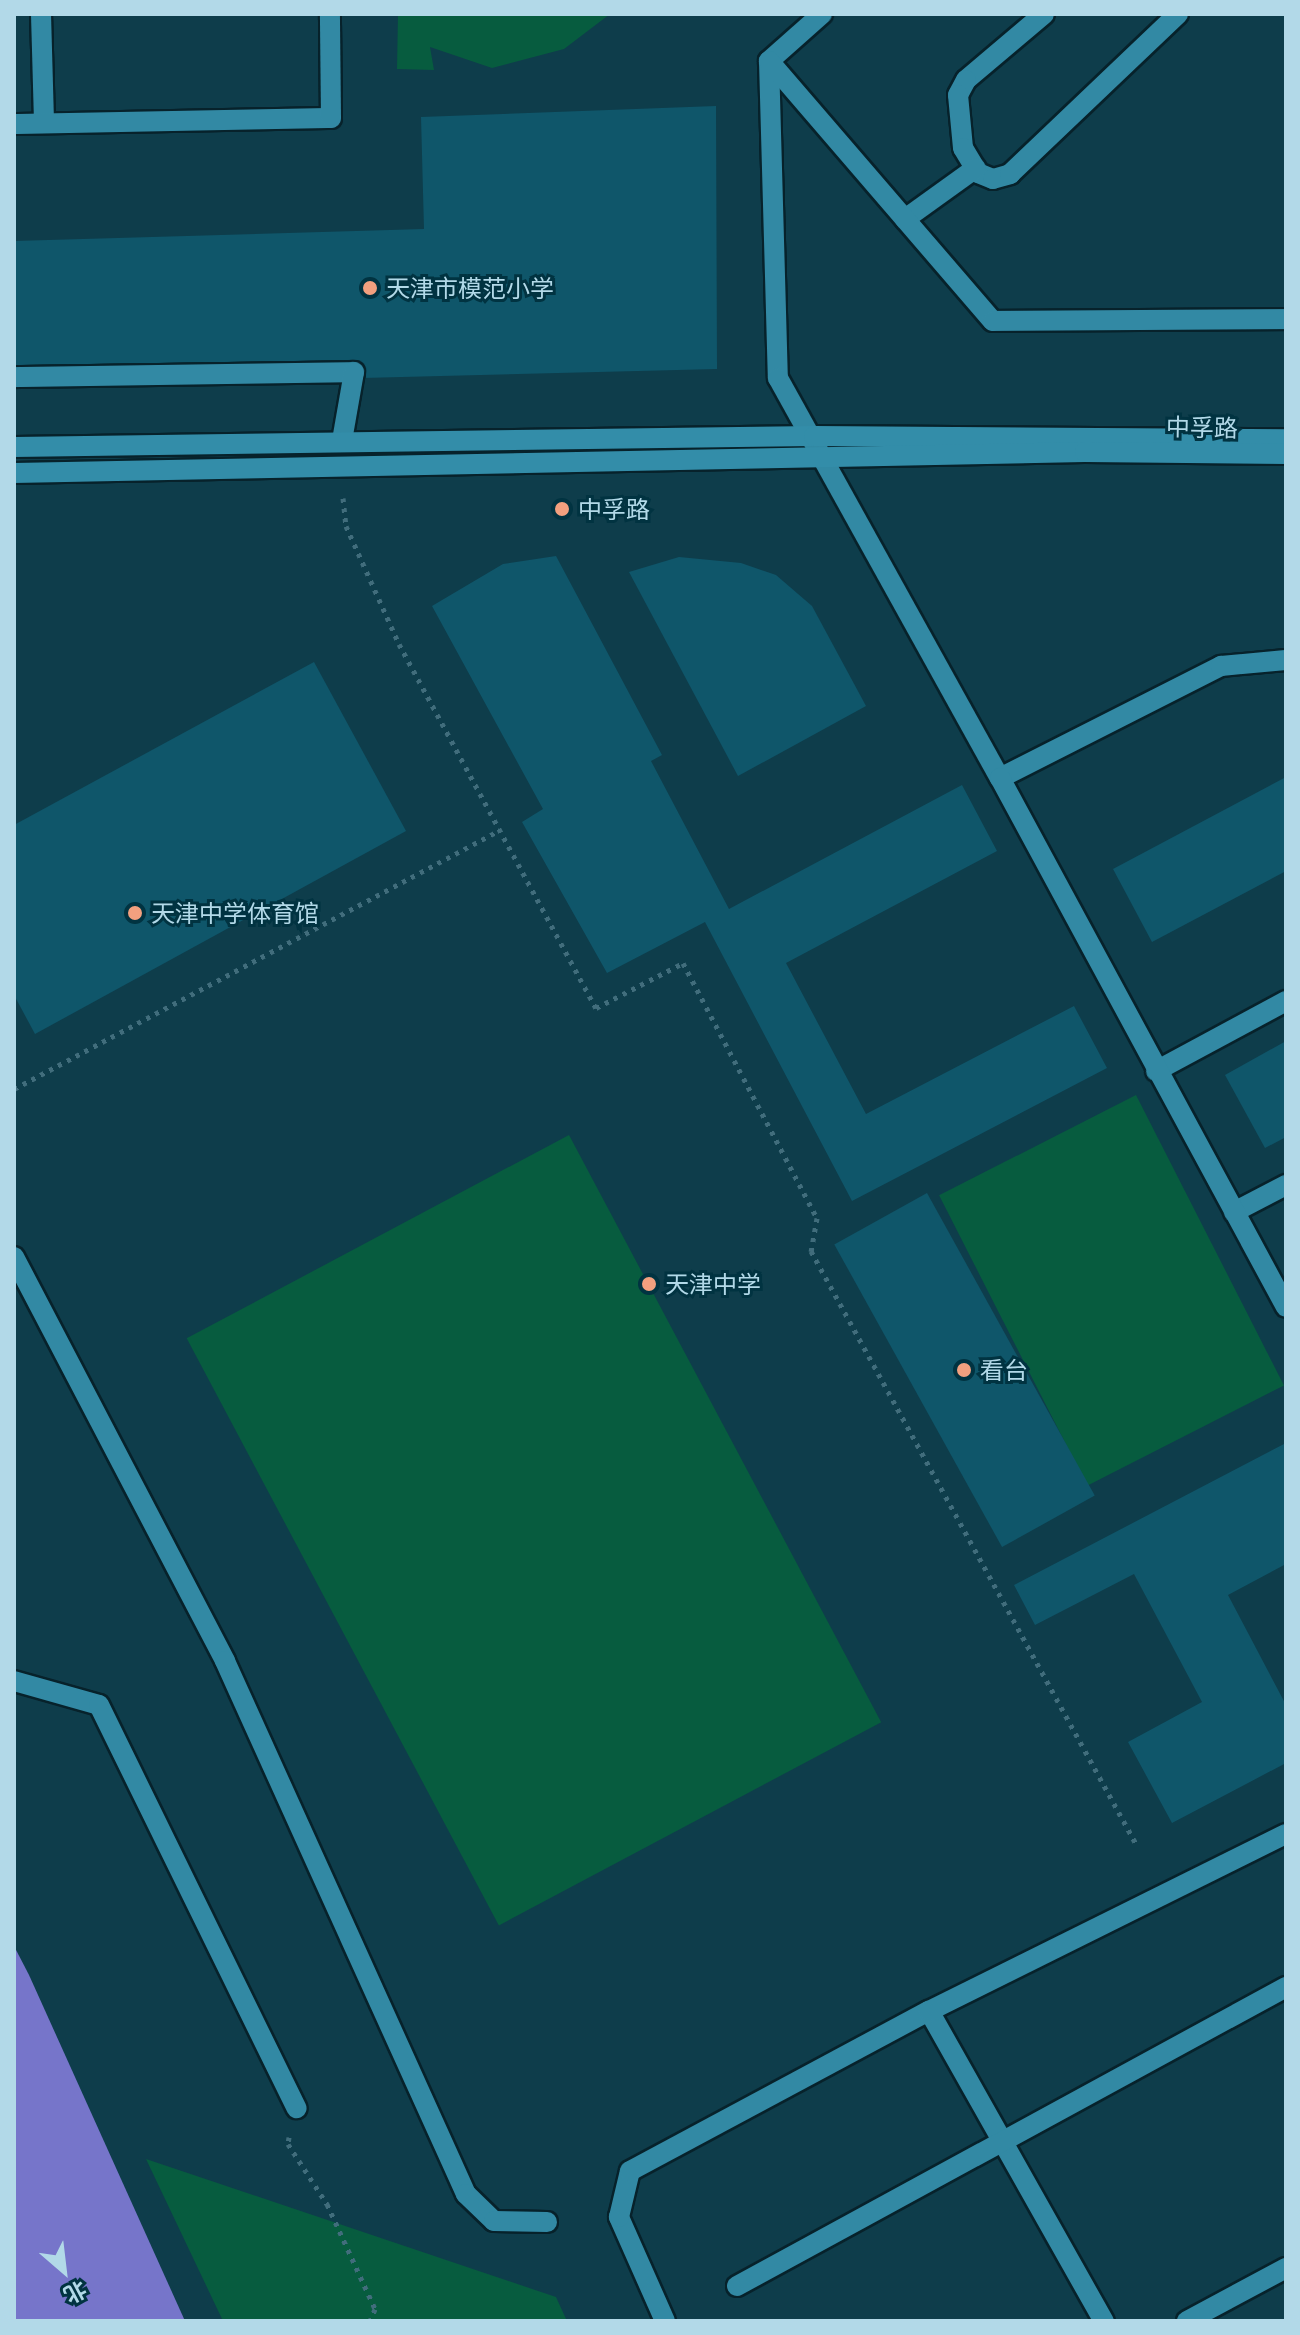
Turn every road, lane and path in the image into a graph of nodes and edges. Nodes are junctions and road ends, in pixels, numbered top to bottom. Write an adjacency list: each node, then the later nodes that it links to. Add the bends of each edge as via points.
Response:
1 (41, 14): 7 (street)
2 (330, 14): 7 (street, via 331,118)
3 (822, 14): 6 (street)
4 (1044, 14): 9 (street, via 966,80 958,95 963,148)
5 (1178, 14): 9 (street, via 1010,174 993,179)
6 (769, 61): 10 (street); 13 (street, via 778,378)
7 (44, 123): 8 (street)
8 (14, 124)
9 (976, 168): 10 (street)
10 (905, 219): 11 (street, via 993,321)
11 (1286, 319)
12 (14, 377): 15 (street, via 354,372)
13 (814, 436): 14 (main road, 中孚路); 15 (main road, 中孚路); 18 (street)
14 (1286, 439)
15 (342, 441): 16 (main road, 中孚路)
16 (14, 447)
17 (1286, 454): 18 (main road, 中孚路)
18 (825, 457): 19 (main road, 中孚路); 22 (street)
19 (340, 466): 20 (main road, 中孚路); 23 (path, via 346,526 399,644)
20 (14, 473)
21 (1286, 660): 22 (street, via 1221,666)
22 (1000, 778): 25 (street)
23 (500, 830): 26 (path); 33 (path, via 596,1008 683,963 817,1218 811,1251)
24 (1286, 1001): 25 (street)
25 (1156, 1071): 28 (street)
26 (14, 1089)
27 (1286, 1185): 28 (street)
28 (1234, 1212): 30 (street)
29 (14, 1257): 38 (street, via 225,1661 466,2194 494,2221)
30 (1286, 1307)
31 (14, 1681): 36 (street, via 99,1705)
32 (1286, 1834): 35 (street)
33 (1136, 1844)
34 (1286, 1987): 37 (street)
35 (929, 2011): 37 (street); 42 (street, via 630,2171 619,2217)
36 (296, 2108): 41 (path, via 288,2144 327,2204 375,2309)
37 (1003, 2141): 40 (street); 43 (street)
38 (547, 2222)
39 (1286, 2268): 44 (street)
40 (737, 2286)
41 (370, 2321)
42 (665, 2321)
43 (1104, 2321)
44 (1187, 2321)

